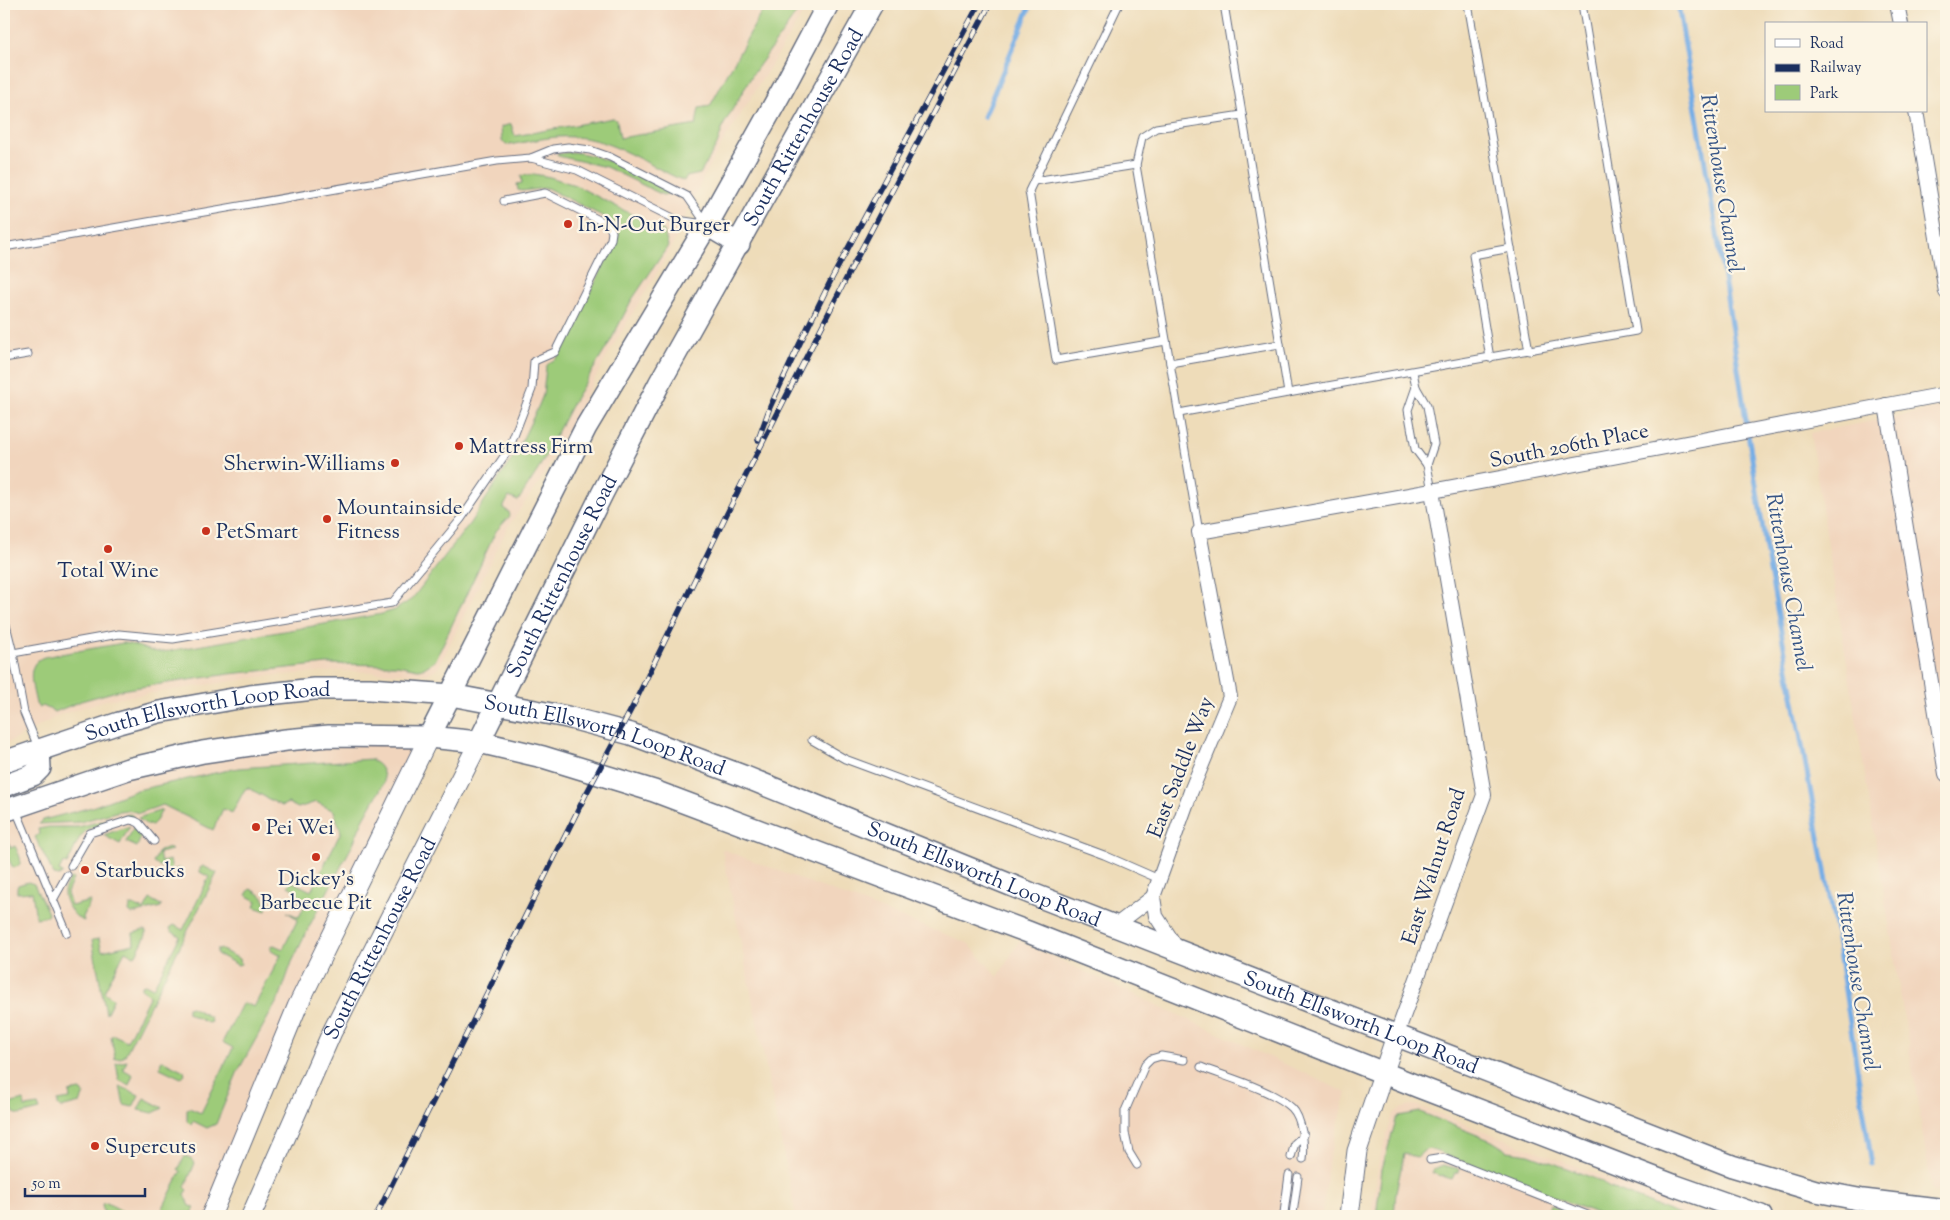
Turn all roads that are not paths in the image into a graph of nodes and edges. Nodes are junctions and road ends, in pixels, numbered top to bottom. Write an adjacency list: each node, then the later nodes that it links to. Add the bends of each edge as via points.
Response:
1 (828, 4): 15 (main road, South Rittenhouse Road)
2 (1119, 4): 13 (lane)
3 (1224, 4): 10 (lane)
4 (1468, 4): 18 (lane)
5 (1582, 4): 22 (lane, via 1636,331)
6 (1897, 4): 8 (street)
7 (871, 5): 16 (main road, South Rittenhouse Road)
8 (1901, 22)
9 (1916, 112): 19 (street)
10 (1242, 115): 12 (lane, via 1156,128 1142,137); 21 (lane)
11 (531, 158): 15 (lane, via 577,170 677,220); 15 (lane, via 553,149 568,148 610,156 687,196); 17 (lane, via 497,161)
12 (1136, 165): 13 (lane); 20 (lane)
13 (1034, 181): 20 (lane, via 1029,191 1056,360)
14 (504, 201): 37 (lane, via 545,192 609,225 611,239 555,352 534,361 532,388 508,449 461,519 392,603 173,639 119,634)
15 (707, 225): 16 (main road); 38 (main road, South Rittenhouse Road, via 586,427)
16 (739, 244): 39 (main road, South Rittenhouse Road, via 659,384)
17 (4, 247)
18 (1511, 248): 22 (lane); 25 (lane, via 1473,255)
19 (1946, 292)
20 (1166, 341): 26 (lane)
21 (1280, 344): 26 (lane); 29 (lane)
22 (1529, 351): 25 (lane)
23 (28, 354): 24 (lane)
24 (4, 358)
25 (1490, 358): 27 (lane)
26 (1170, 363): 32 (lane)
27 (1413, 372): 28 (lane); 29 (lane)
28 (1416, 387): 33 (lane, via 1427,406 1434,444); 33 (lane, via 1408,410 1415,449)
29 (1288, 393): 32 (lane)
30 (1946, 394): 31 (street, South 206th Place)
31 (1886, 405): 34 (street, South 206th Place); 40 (street)
32 (1179, 413): 35 (lane)
33 (1427, 465): 34 (lane)
34 (1432, 491): 35 (street, South 206th Place); 58 (street, East Walnut Road, via 1484,795)
35 (1199, 532): 52 (street, East Saddle Way, via 1230,697)
36 (4, 617): 37 (lane)
37 (13, 653): 44 (lane, via 24,713)
38 (452, 695): 39 (main road, South Ellsworth Loop Road); 41 (main road, South Rittenhouse Road); 44 (main road, South Ellsworth Loop Road, via 314,689 250,696 159,712)
39 (499, 703): 43 (main road, South Rittenhouse Road); 55 (main road, South Ellsworth Loop Road, via 567,717 671,748)
40 (1942, 721): 46 (street)
41 (430, 737): 43 (main road, South Ellsworth Loop Road); 48 (main road, South Ellsworth Loop Road, via 329,736 237,746 128,770); 70 (main road, South Rittenhouse Road, via 297,1007)
42 (812, 740): 52 (lane, via 845,759 1104,855)
43 (479, 742): 61 (main road, South Ellsworth Loop Road, via 543,757 654,791 1028,932); 71 (main road, South Rittenhouse Road, via 332,1032)
44 (39, 750): 45 (main road, South Ellsworth Loop Road); 47 (main road, via 40,768 33,775)
45 (4, 762)
46 (1946, 774)
47 (4, 786)
48 (9, 809): 54 (lane)
49 (154, 841): 50 (lane, via 139,823 130,820 90,834)
50 (71, 866)
51 (67, 875): 54 (lane)
52 (1159, 879): 53 (street, East Saddle Way)
53 (1153, 897): 55 (street); 57 (street, via 1156,916)
54 (53, 900): 56 (lane)
55 (1115, 926): 57 (main road, South Ellsworth Loop Road)
56 (67, 933)
57 (1178, 950): 58 (main road, South Ellsworth Loop Road)
58 (1396, 1036): 61 (main road, East Walnut Road); 69 (main road, South Ellsworth Loop Road, via 1732,1166 1779,1181 1863,1200)
59 (1184, 1060): 66 (lane, via 1161,1056 1145,1065 1125,1111 1128,1152)
60 (1201, 1067): 62 (lane, via 1270,1094 1293,1109)
61 (1385, 1073): 74 (main road, East Walnut Road, via 1357,1151); 76 (main road, South Ellsworth Loop Road)
62 (1304, 1136): 63 (lane, via 1295,1143); 64 (lane)
63 (1291, 1157)
64 (1303, 1159)
65 (1430, 1160): 75 (lane, via 1443,1158)
66 (1137, 1165)
67 (1289, 1175): 72 (lane)
68 (1298, 1177): 73 (lane)
69 (1946, 1210)
70 (211, 1216)
71 (251, 1216)
72 (1286, 1216)
73 (1291, 1216)
74 (1349, 1216)
75 (1590, 1216)
76 (1761, 1216)

